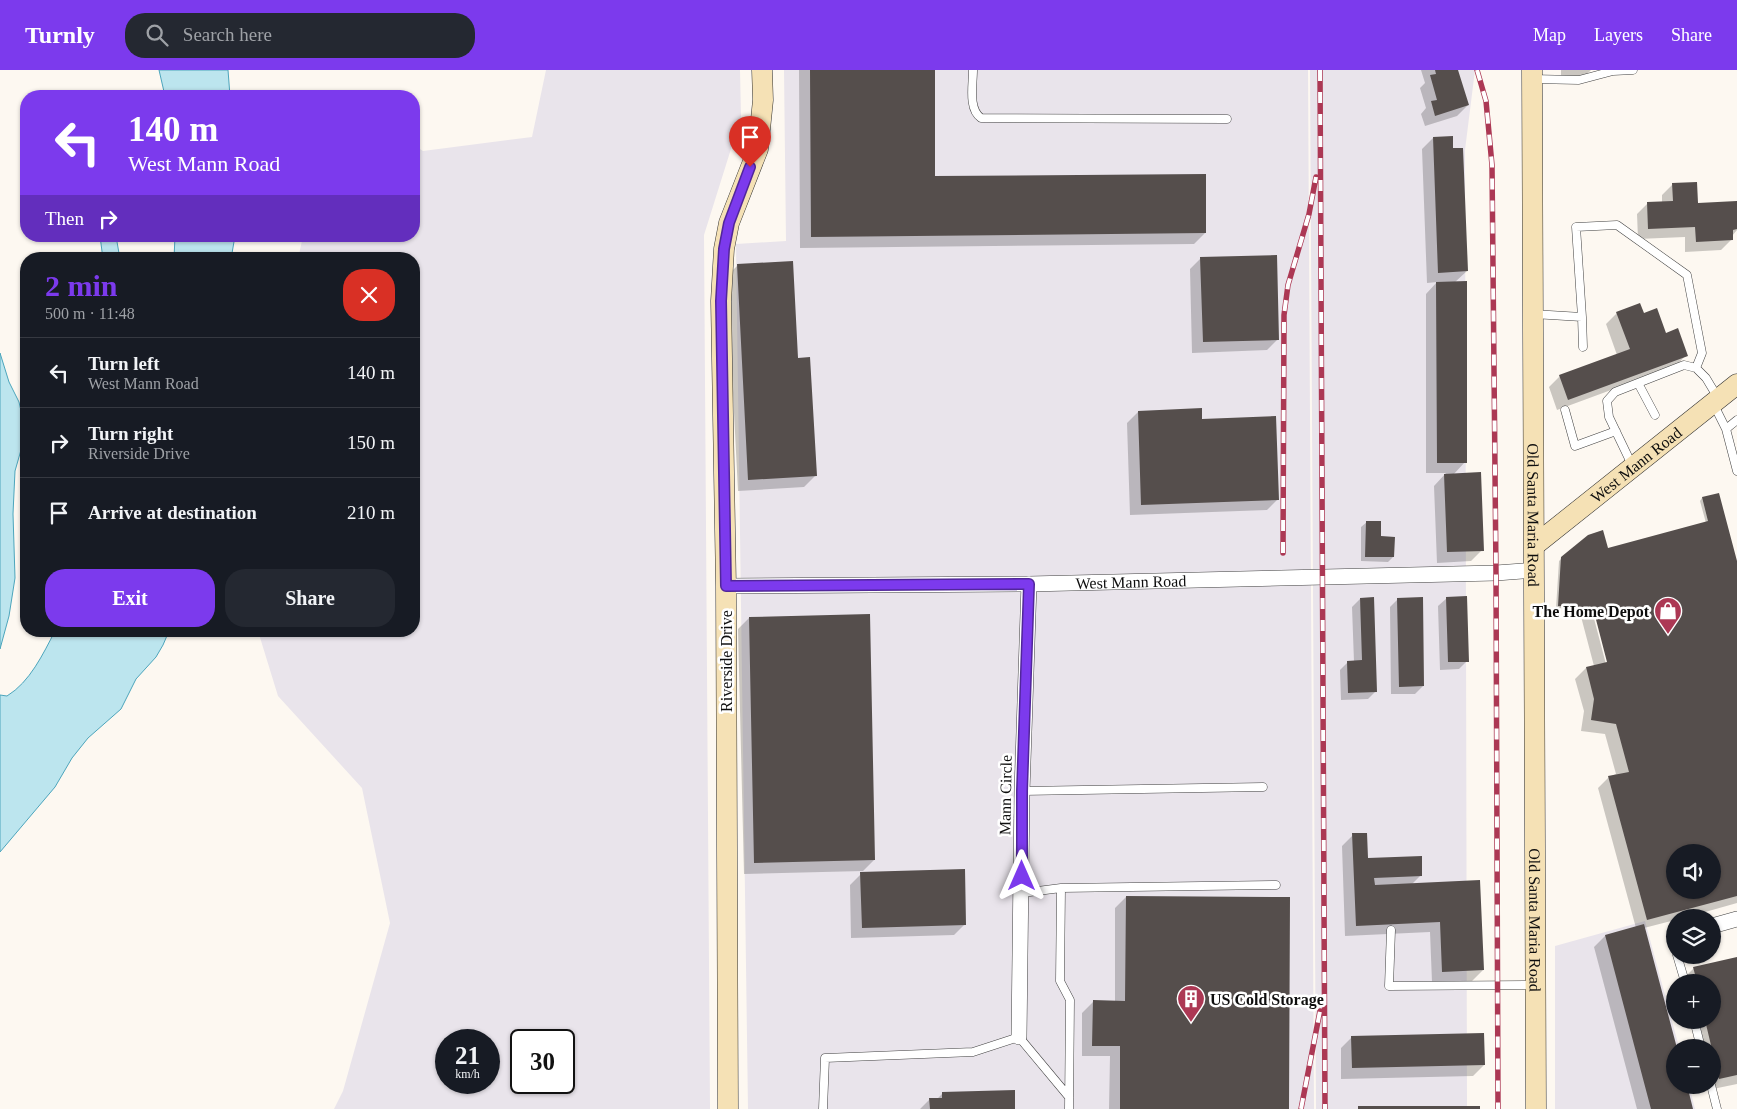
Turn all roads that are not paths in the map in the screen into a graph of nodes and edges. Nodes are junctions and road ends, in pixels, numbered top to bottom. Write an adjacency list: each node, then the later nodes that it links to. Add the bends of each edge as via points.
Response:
1 (762, 70): 23 (street, Riverside Drive, via 763,100 758,149 729,223 724,249 721,301)
2 (973, 70): 5 (lane, via 973,108 981,118)
3 (1633, 70): 4 (lane, via 1613,71 1579,80)
4 (1532, 75): 6 (street, Old Santa Maria Road)
5 (1227, 119)
6 (1533, 314): 7 (lane); 20 (street, Old Santa Maria Road)
7 (1582, 317): 8 (lane); 9 (lane, via 1576,227 1618,225 1687,275 1702,353)
8 (1583, 348)
9 (1696, 368): 10 (lane, via 1684,365); 12 (lane, via 1706,378)
10 (1638, 383): 14 (lane); 17 (lane, via 1615,392 1607,401 1609,417)
11 (1737, 384): 12 (street, West Mann Road)
12 (1716, 401): 16 (lane); 18 (street, West Mann Road)
13 (1565, 410): 17 (lane, via 1575,446)
14 (1655, 415)
15 (1737, 420): 16 (lane)
16 (1726, 429): 19 (lane)
17 (1616, 431): 18 (lane)
18 (1633, 467): 20 (street, West Mann Road)
19 (1737, 471)
20 (1535, 545): 21 (street, Old Santa Maria Road)
21 (1535, 570): 22 (street, West Mann Road); 32 (street, Old Santa Maria Road)
22 (1029, 584): 23 (street, West Mann Road); 25 (street, Mann Circle)
23 (726, 586): 36 (street, Riverside Drive)
24 (1263, 787): 25 (lane)
25 (1022, 791): 28 (street, Mann Circle)
26 (1276, 885): 27 (lane)
27 (1061, 888): 28 (lane); 35 (lane, via 1060,981 1070,1000)
28 (1022, 893): 33 (street, Mann Circle)
29 (1737, 919): 30 (street)
30 (1721, 923)
31 (1391, 930): 32 (lane, via 1389,986)
32 (1536, 985): 39 (street, Old Santa Maria Road)
33 (1019, 1037): 35 (lane); 37 (lane, via 973,1052 825,1058)
34 (1714, 1094): 40 (lane)
35 (1069, 1097): 38 (lane)
36 (728, 1109)
37 (823, 1109)
38 (1069, 1109)
39 (1536, 1109)
40 (1718, 1109)

